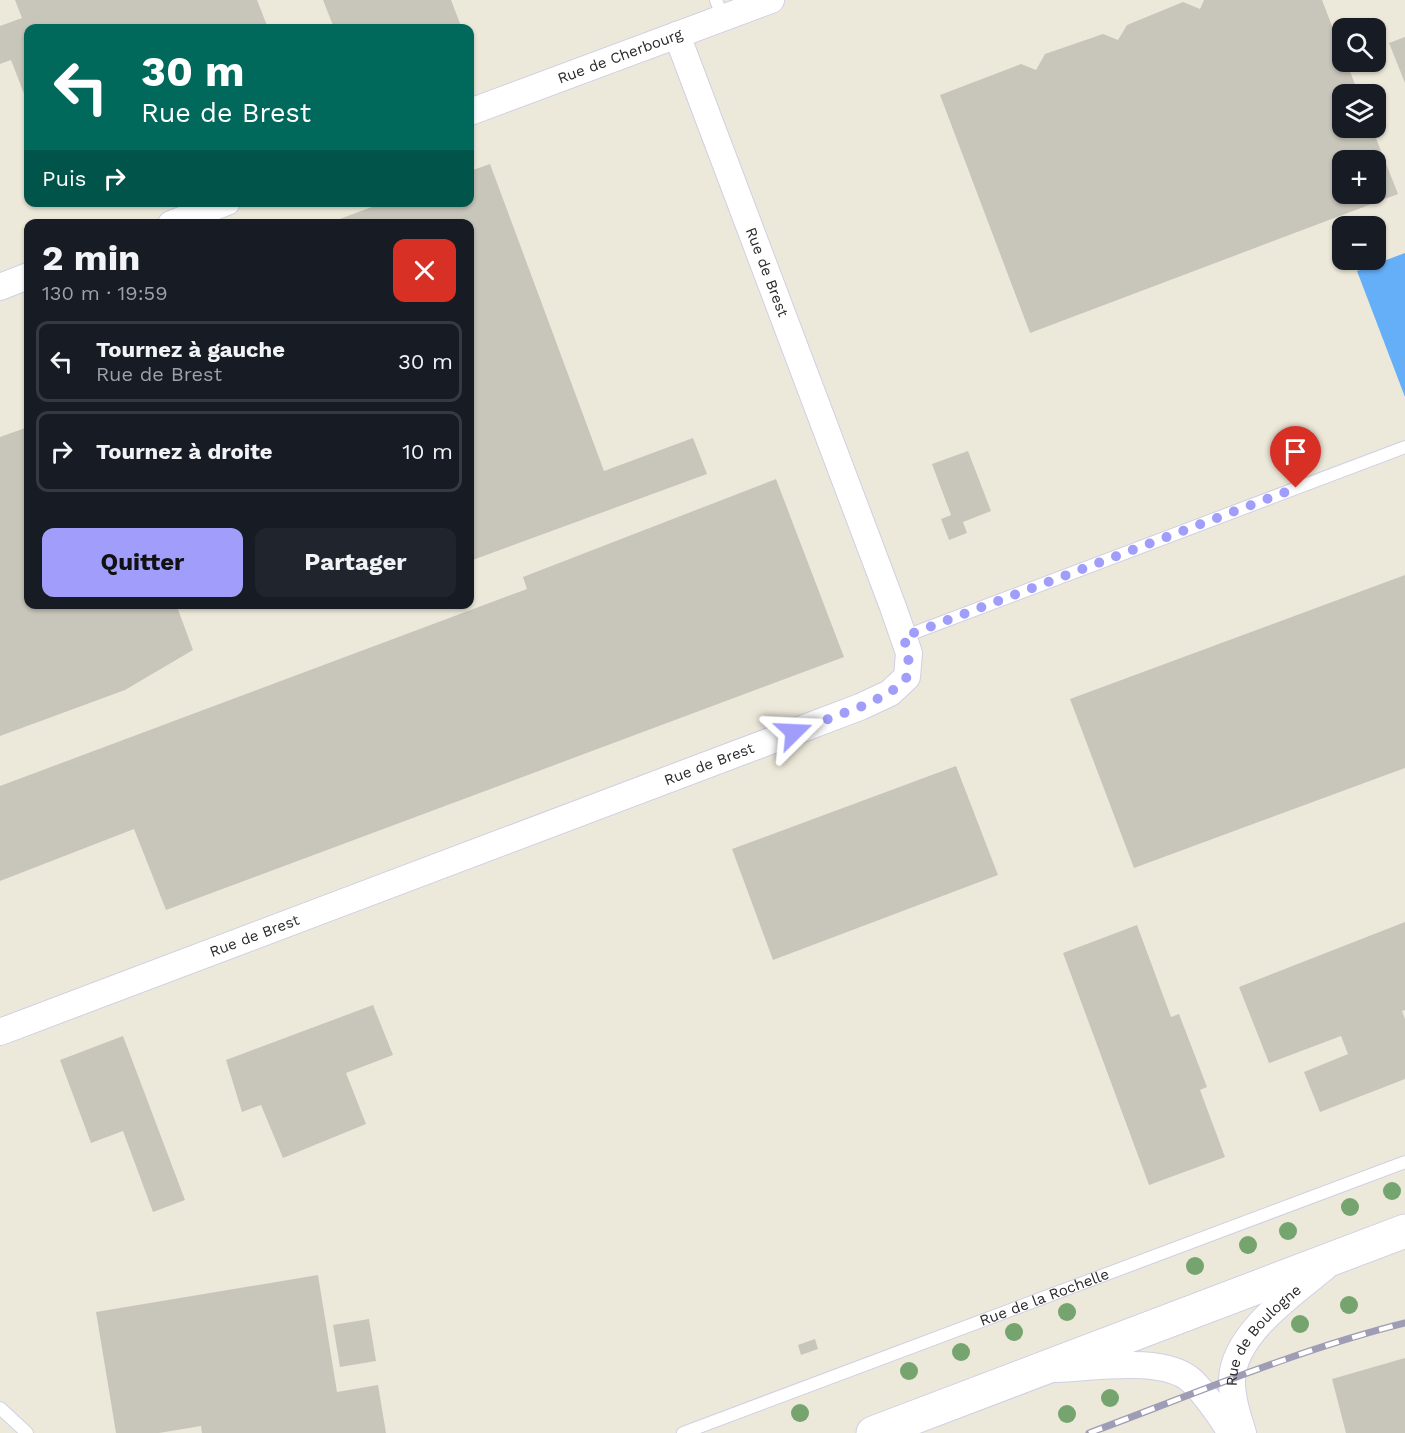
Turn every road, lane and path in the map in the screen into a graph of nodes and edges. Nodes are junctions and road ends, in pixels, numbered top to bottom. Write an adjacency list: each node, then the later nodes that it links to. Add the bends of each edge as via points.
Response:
1 (771, 0): 2 (street, Rue de Cherbourg)
2 (720, 9): 3 (street, Rue de Cherbourg)
3 (677, 35): 4 (street, Rue de Cherbourg); 10 (street, Rue de Brest)
4 (474, 111)
5 (214, 207): 6 (street)
6 (184, 219)
7 (24, 278): 8 (street)
8 (0, 287)
9 (1405, 447): 10 (lane)
10 (903, 637): 11 (street, Rue de Brest, via 909,653 907,677 890,693 860,707)
11 (0, 1032)
12 (1405, 1162): 18 (lane, Rue de la Rochelle)
13 (1405, 1231): 14 (main road)
14 (1337, 1257): 15 (main road); 21 (street, Rue de Boulogne, via 1279,1305 1238,1355 1232,1380)
15 (1035, 1371): 19 (main road); 20 (street, via 1157,1366 1177,1372 1191,1380)
16 (0, 1408): 17 (lane)
17 (27, 1433)
18 (683, 1433)
19 (873, 1433)
20 (1231, 1433)
21 (1243, 1433)

